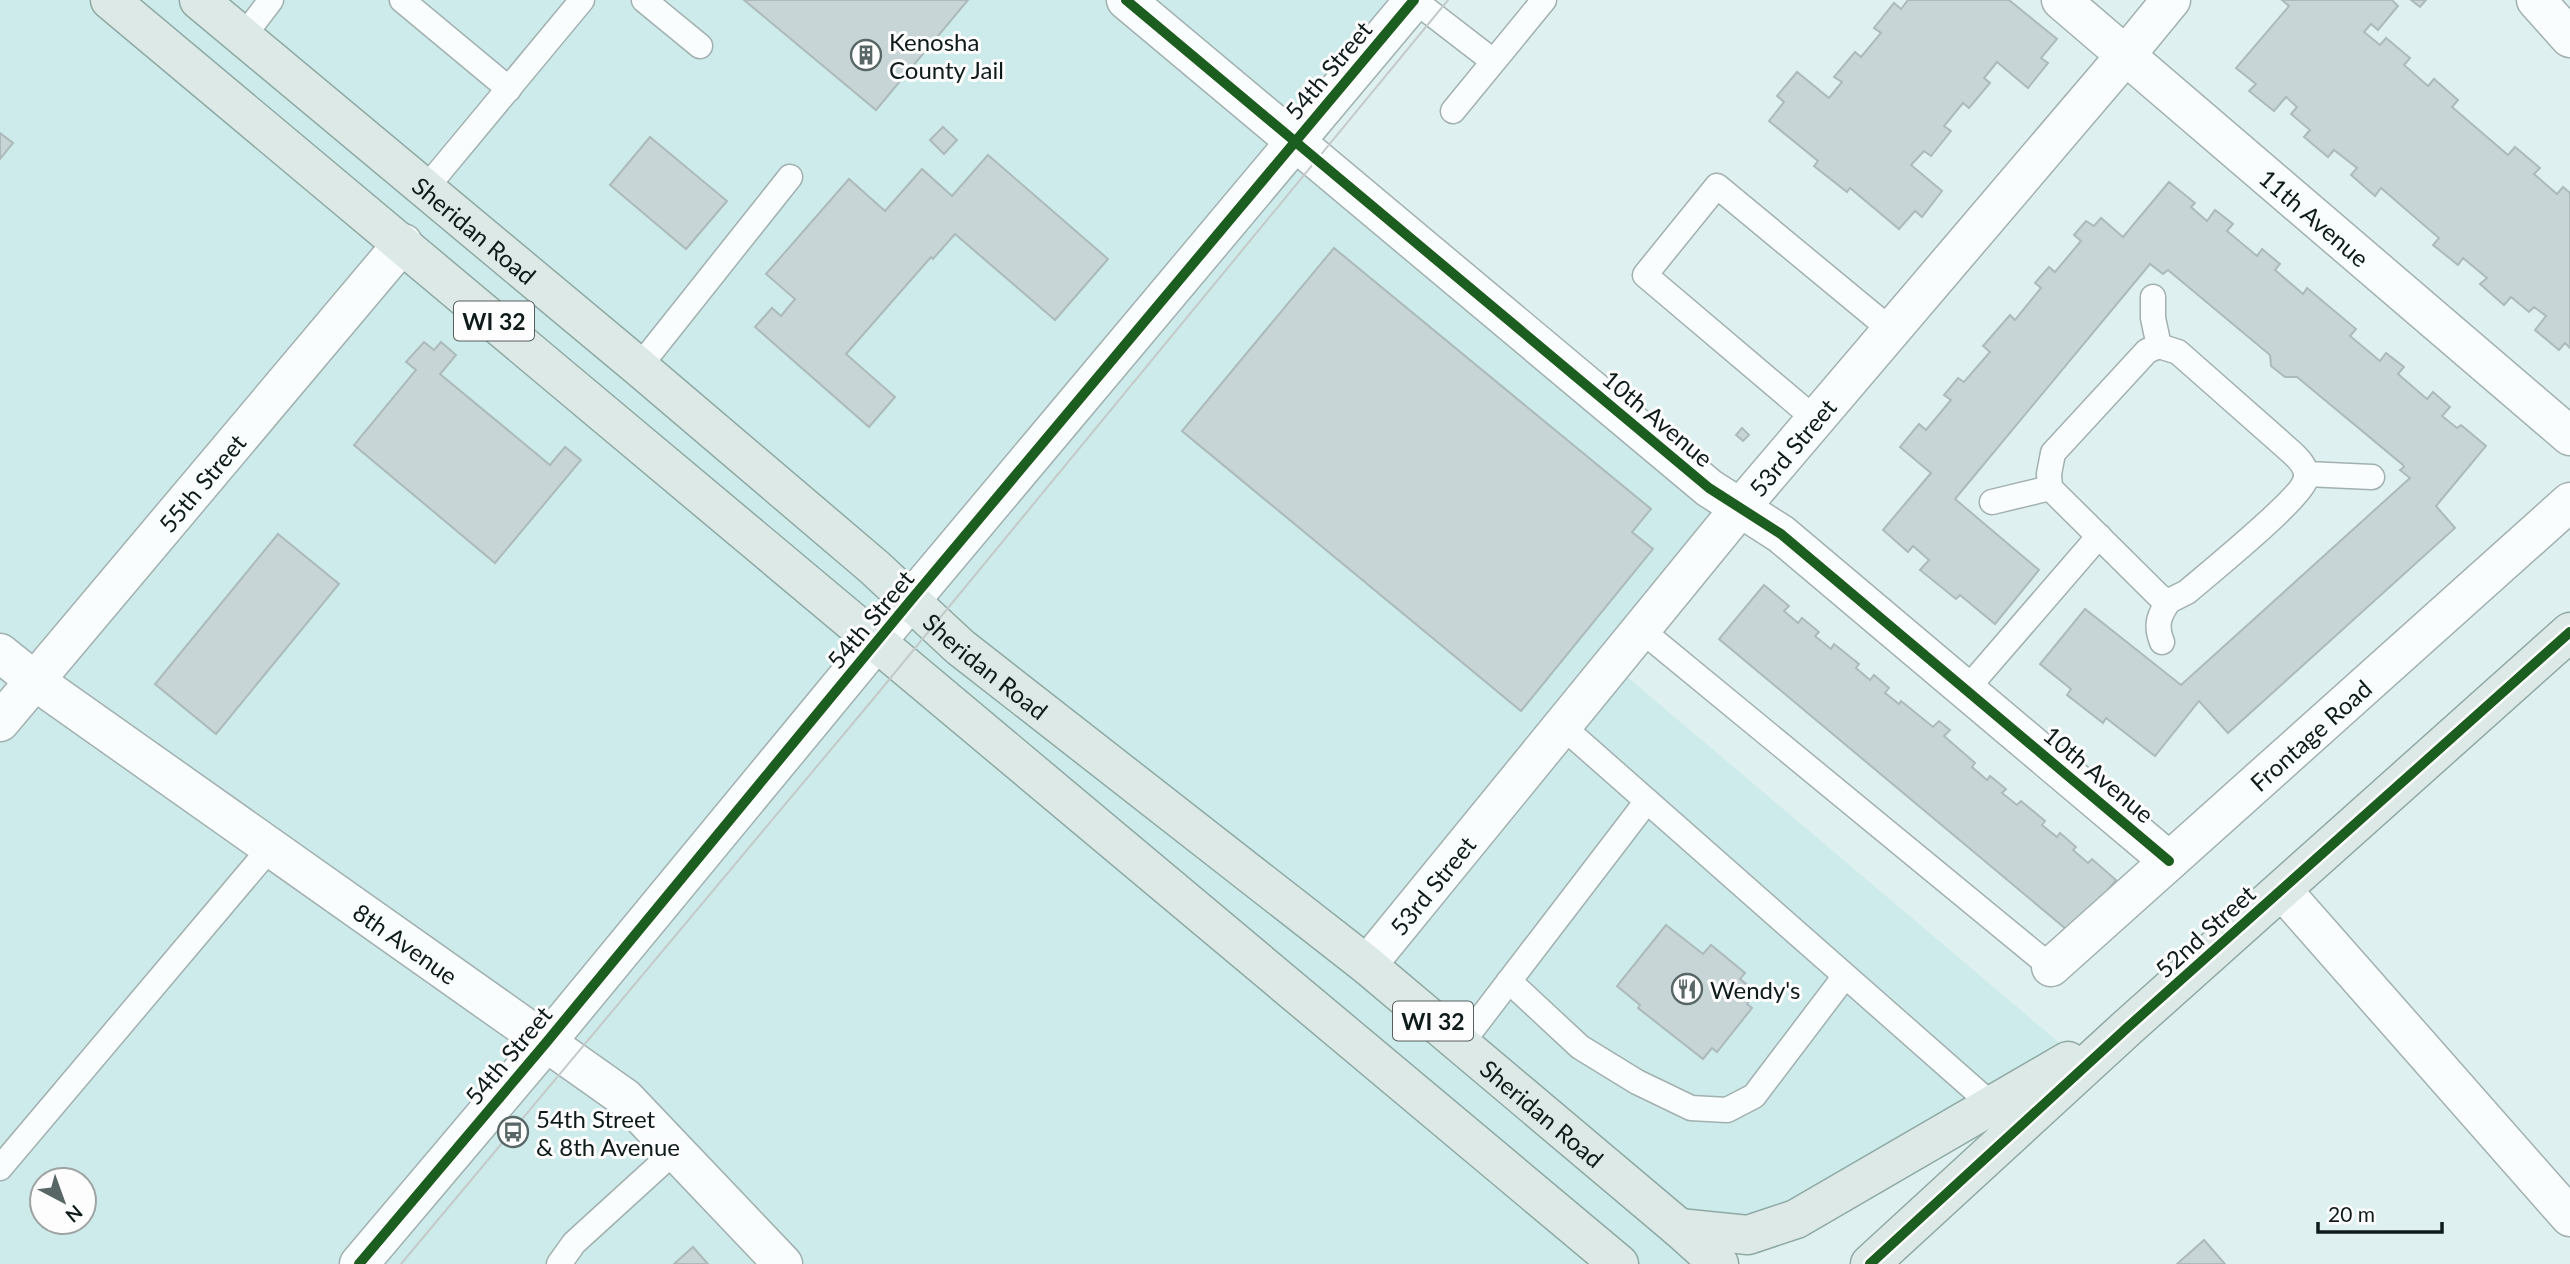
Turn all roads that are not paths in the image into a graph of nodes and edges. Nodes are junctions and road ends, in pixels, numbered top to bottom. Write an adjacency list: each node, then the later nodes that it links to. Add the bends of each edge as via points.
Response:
1 (110, 0): 23 (main road, WI 32)
2 (199, 0): 13 (main road, Sheridan Road / WI 32)
3 (271, 0): 13 (lane)
4 (402, 0): 18 (lane)
5 (582, 0): 18 (lane)
6 (644, 0): 15 (lane)
7 (1126, 0): 20 (street, 10th Avenue)
8 (1414, 0): 17 (lane); 20 (street, 54th Street)
9 (1544, 0): 17 (lane)
10 (2061, 0): 16 (street, 11th Avenue)
11 (2171, 0): 16 (street, 53rd Street)
12 (2536, 0): 14 (street)
13 (243, 37): 22 (main road, Sheridan Road / WI 32)
14 (2570, 38)
15 (700, 46)
16 (2126, 56): 25 (street, 53rd Street); 29 (street, 11th Avenue)
17 (1493, 61): 19 (lane)
18 (509, 89): 22 (lane)
19 (1453, 111)
20 (1295, 142): 35 (street, 10th Avenue, via 1709,488); 37 (street, 54th Street)
21 (790, 177): 27 (lane)
22 (426, 188): 27 (main road, Sheridan Road / WI 32)
23 (403, 243): 42 (main road, WI 32); 44 (street, 55th Street)
24 (2153, 297): 26 (lane)
25 (1891, 330): 28 (street, 53rd Street); 28 (lane, via 1717,186 1645,275)
26 (2159, 346): 30 (lane, via 2178,352 2289,450); 32 (lane, via 2147,351 2053,453)
27 (639, 368): 37 (main road, Sheridan Road / WI 32)
28 (1815, 419): 35 (street, 53rd Street)
29 (2570, 436)
30 (2306, 474): 31 (lane); 38 (lane, via 2290,501 2188,592)
31 (2372, 477)
32 (2050, 488): 33 (lane); 36 (lane)
33 (1992, 502)
34 (2570, 502): 50 (street, Frontage Road)
35 (1740, 508): 39 (street, 53rd Street); 45 (street, 10th Avenue, via 1781,534)
36 (2099, 536): 38 (lane); 45 (lane)
37 (911, 600): 42 (street, 54th Street); 52 (main road, Sheridan Road / WI 32, via 960,647)
38 (2169, 601): 41 (lane, via 2157,630)
39 (1640, 629): 47 (street, 53rd Street); 53 (lane)
40 (2570, 632): 51 (main road, 52nd Street)
41 (2162, 642)
42 (877, 643): 57 (street, 54th Street); 67 (main road, WI 32)
43 (0, 653): 44 (street, 8th Avenue)
44 (35, 681): 46 (street, 55th Street); 49 (street, 8th Avenue)
45 (1966, 690): 50 (street, 10th Avenue)
46 (0, 723)
47 (1562, 726): 48 (lane); 52 (street, 53rd Street)
48 (1647, 801): 54 (lane); 55 (lane)
49 (271, 847): 57 (street, 8th Avenue); 61 (lane)
50 (2169, 861): 53 (street, Frontage Road)
51 (2282, 890): 56 (main road, 52nd Street); 62 (street)
52 (1367, 965): 58 (main road, Sheridan Road / WI 32)
53 (2051, 967)
54 (1845, 976): 55 (lane, via 1754,1096 1727,1110 1691,1108 1637,1082 1580,1048); 59 (lane)
55 (1509, 981): 58 (lane)
56 (2128, 1027): 59 (main road); 69 (main road, 52nd Street)
57 (545, 1044): 60 (street, 8th Avenue, via 625,1098); 64 (street, 54th Street)
58 (1461, 1044): 63 (main road, Sheridan Road / WI 32)
59 (1992, 1105): 63 (main road, via 1796,1219 1748,1235)
60 (675, 1152): 65 (lane, via 574,1242); 66 (street, 8th Avenue)
61 (0, 1168)
62 (2570, 1217)
63 (1679, 1227): 68 (main road, Sheridan Road / WI 32)
64 (359, 1264)
65 (559, 1264)
66 (783, 1264)
67 (1619, 1264)
68 (1719, 1264)
69 (1870, 1264)

